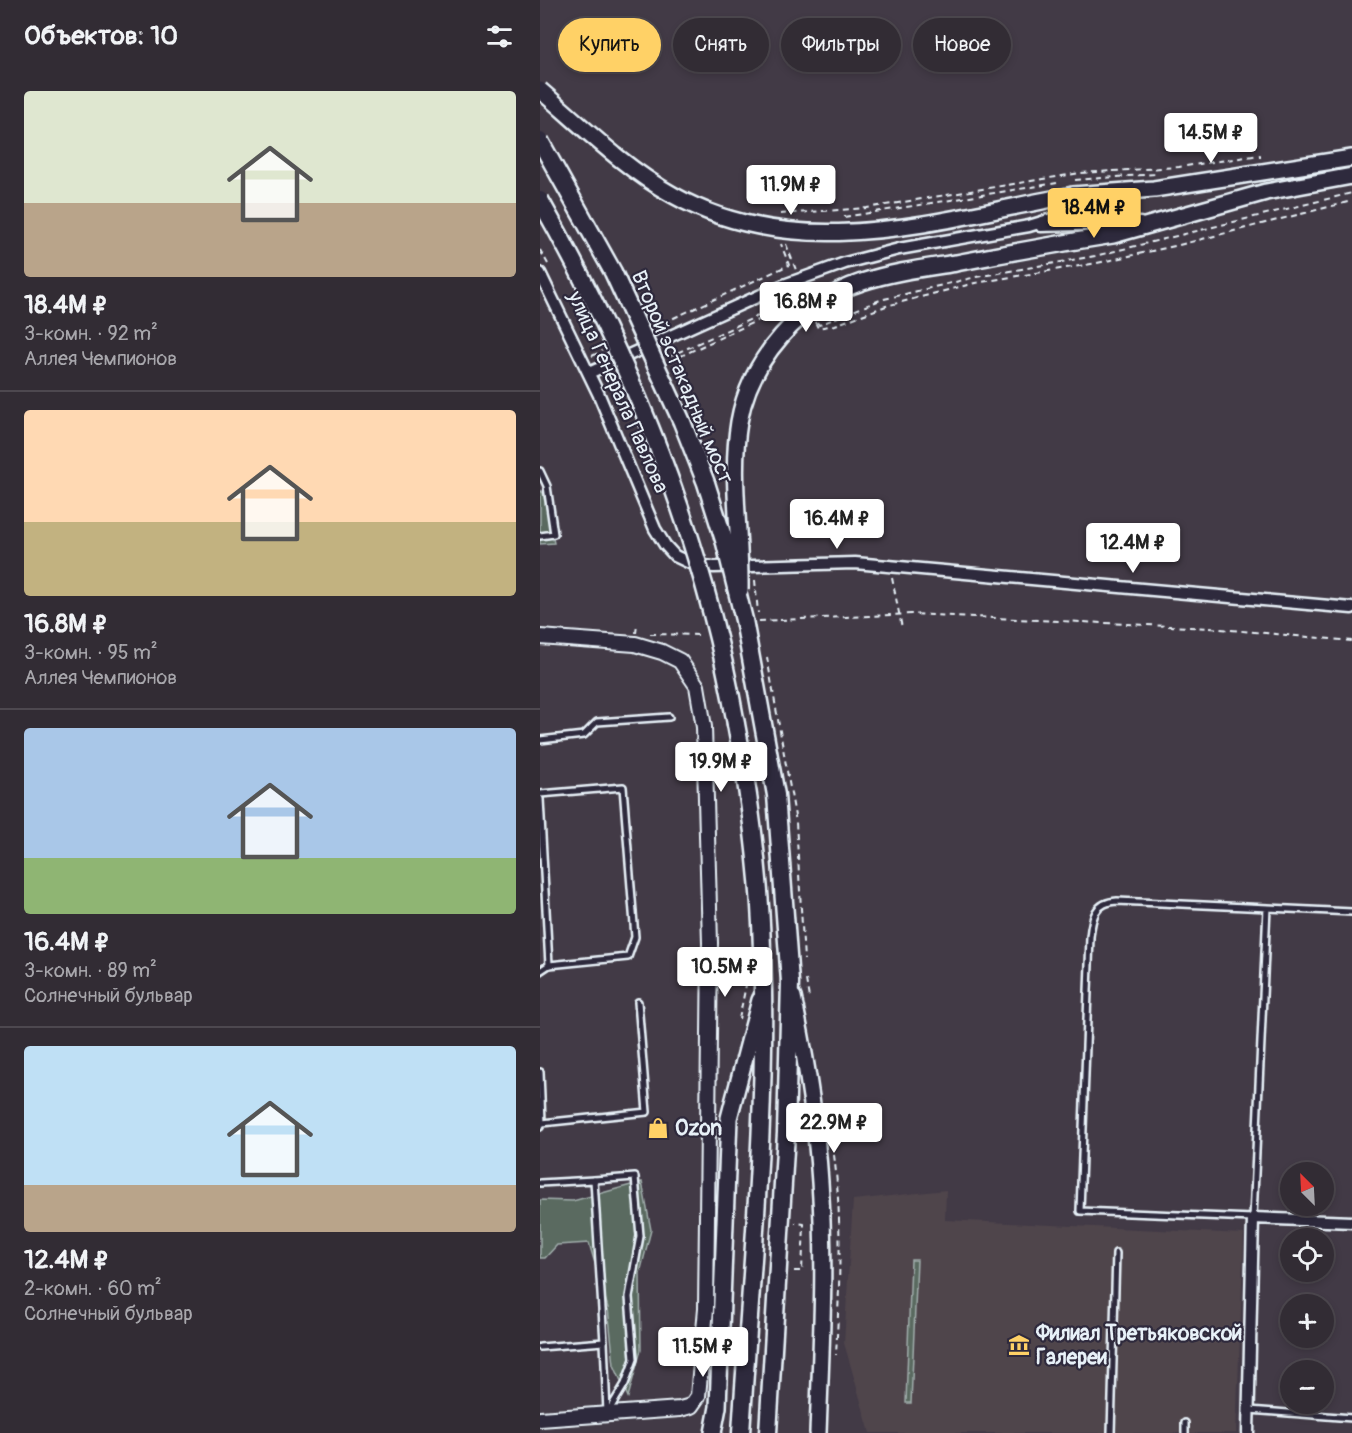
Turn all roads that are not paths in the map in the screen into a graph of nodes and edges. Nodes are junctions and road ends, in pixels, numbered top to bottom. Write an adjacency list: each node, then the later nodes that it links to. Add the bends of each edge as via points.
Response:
1 (540, 90): 5 (main road, bridge, via 646,178 671,194 732,221 771,230 815,235 872,231 1078,188)
2 (540, 141): 13 (main road, Второй эстакадный мост, bridge, via 613,272 682,422 709,493)
3 (1352, 158): 5 (main road)
4 (1352, 176): 7 (main road, via 1266,192)
5 (1154, 189): 8 (street)
6 (540, 200): 25 (main road, bridge, via 591,292 640,399 710,598 750,803 761,915)
7 (1157, 222): 8 (street); 13 (main road, bridge, via 1113,235 862,282 813,307 783,334 755,375 739,421 736,466)
8 (1029, 226): 10 (street, via 899,249 845,263 782,286)
9 (540, 273): 10 (street, улица Генерала Павлова)
10 (589, 373): 14 (street, улица Генерала Павлова, via 655,529 675,556 694,565 761,568 855,564)
11 (540, 471): 12 (lane, via 547,486 554,534)
12 (540, 536)
13 (740, 605): 24 (main road, Второй эстакадный мост, bridge, via 776,795)
14 (1352, 608)
15 (540, 637): 37 (street, via 635,644 680,661 697,687 704,727 710,943 706,1309 698,1396 691,1406 680,1409)
16 (669, 717): 17 (lane, via 597,723 584,735)
17 (540, 740)
18 (540, 796): 19 (lane); 22 (lane, via 623,787 635,937 628,957)
19 (541, 818): 22 (lane)
20 (1267, 908): 21 (lane); 31 (lane); 31 (lane, via 1107,902 1099,906 1092,919 1090,937 1080,1211)
21 (1352, 912)
22 (549, 964): 23 (lane)
23 (540, 971)
24 (790, 982): 43 (main road, Второй эстакадный мост, via 786,1133); 44 (main road, via 805,1057 820,1180 822,1332)
25 (763, 989): 41 (main road, via 729,1118 718,1407); 42 (main road)
26 (638, 1002): 28 (lane, via 647,1112)
27 (540, 1072): 28 (lane)
28 (541, 1125)
29 (594, 1180): 30 (lane); 34 (lane); 37 (lane, via 634,1177 640,1236 629,1298 634,1359)
30 (540, 1183)
31 (1253, 1218): 32 (street); 36 (street)
32 (1352, 1222)
33 (1116, 1253): 45 (lane)
34 (604, 1342): 35 (lane); 37 (lane)
35 (540, 1347)
36 (1249, 1410): 38 (lane); 47 (street)
37 (607, 1414): 39 (street)
38 (1352, 1418)
39 (540, 1419)
40 (1185, 1423): 46 (lane)
41 (713, 1433)
42 (741, 1433)
43 (768, 1433)
44 (818, 1433)
45 (1111, 1433)
46 (1185, 1433)
47 (1248, 1433)

